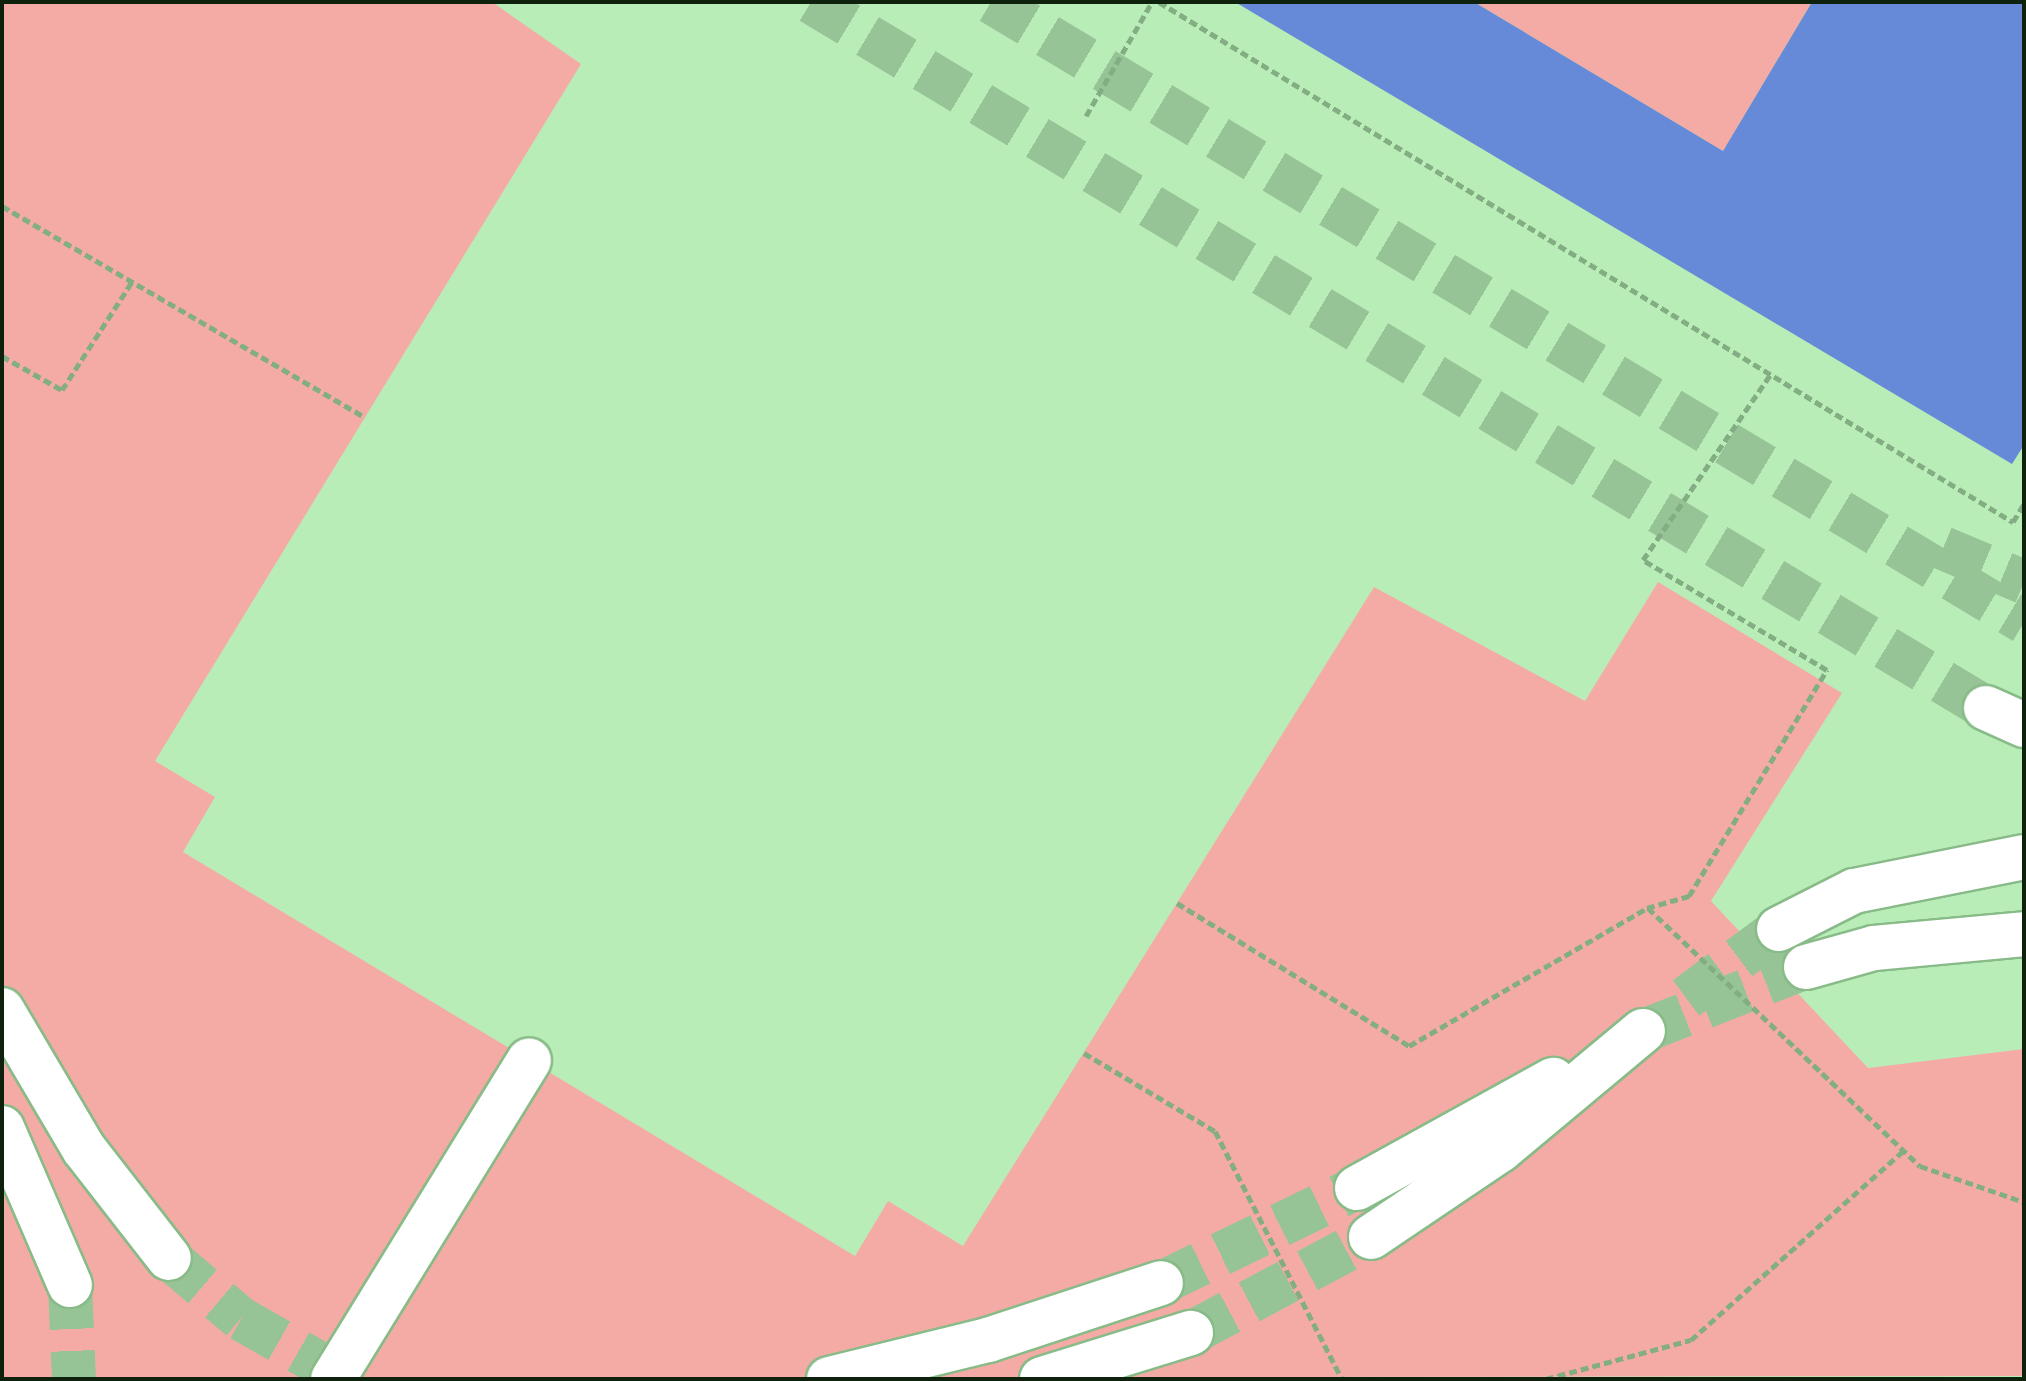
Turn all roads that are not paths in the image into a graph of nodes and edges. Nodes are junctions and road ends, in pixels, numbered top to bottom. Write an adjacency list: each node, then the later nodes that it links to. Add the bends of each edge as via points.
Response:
1 (2024, 857): 2 (main road, via 1854,891)
2 (1779, 929)
3 (2024, 934): 4 (main road, via 1874,948)
4 (1806, 967)
5 (2, 1010): 10 (main road, via 84,1149)
6 (529, 1060): 14 (main road)
7 (2, 1128): 12 (main road)
8 (1357, 1188): 9 (main road, via 1643,1031 1500,1150)
9 (1371, 1237)
10 (169, 1258)
11 (1161, 1283): 15 (main road, via 988,1340)
12 (70, 1285)
13 (1191, 1333): 16 (main road)
14 (333, 1379)
15 (829, 1379)
16 (1042, 1379)

